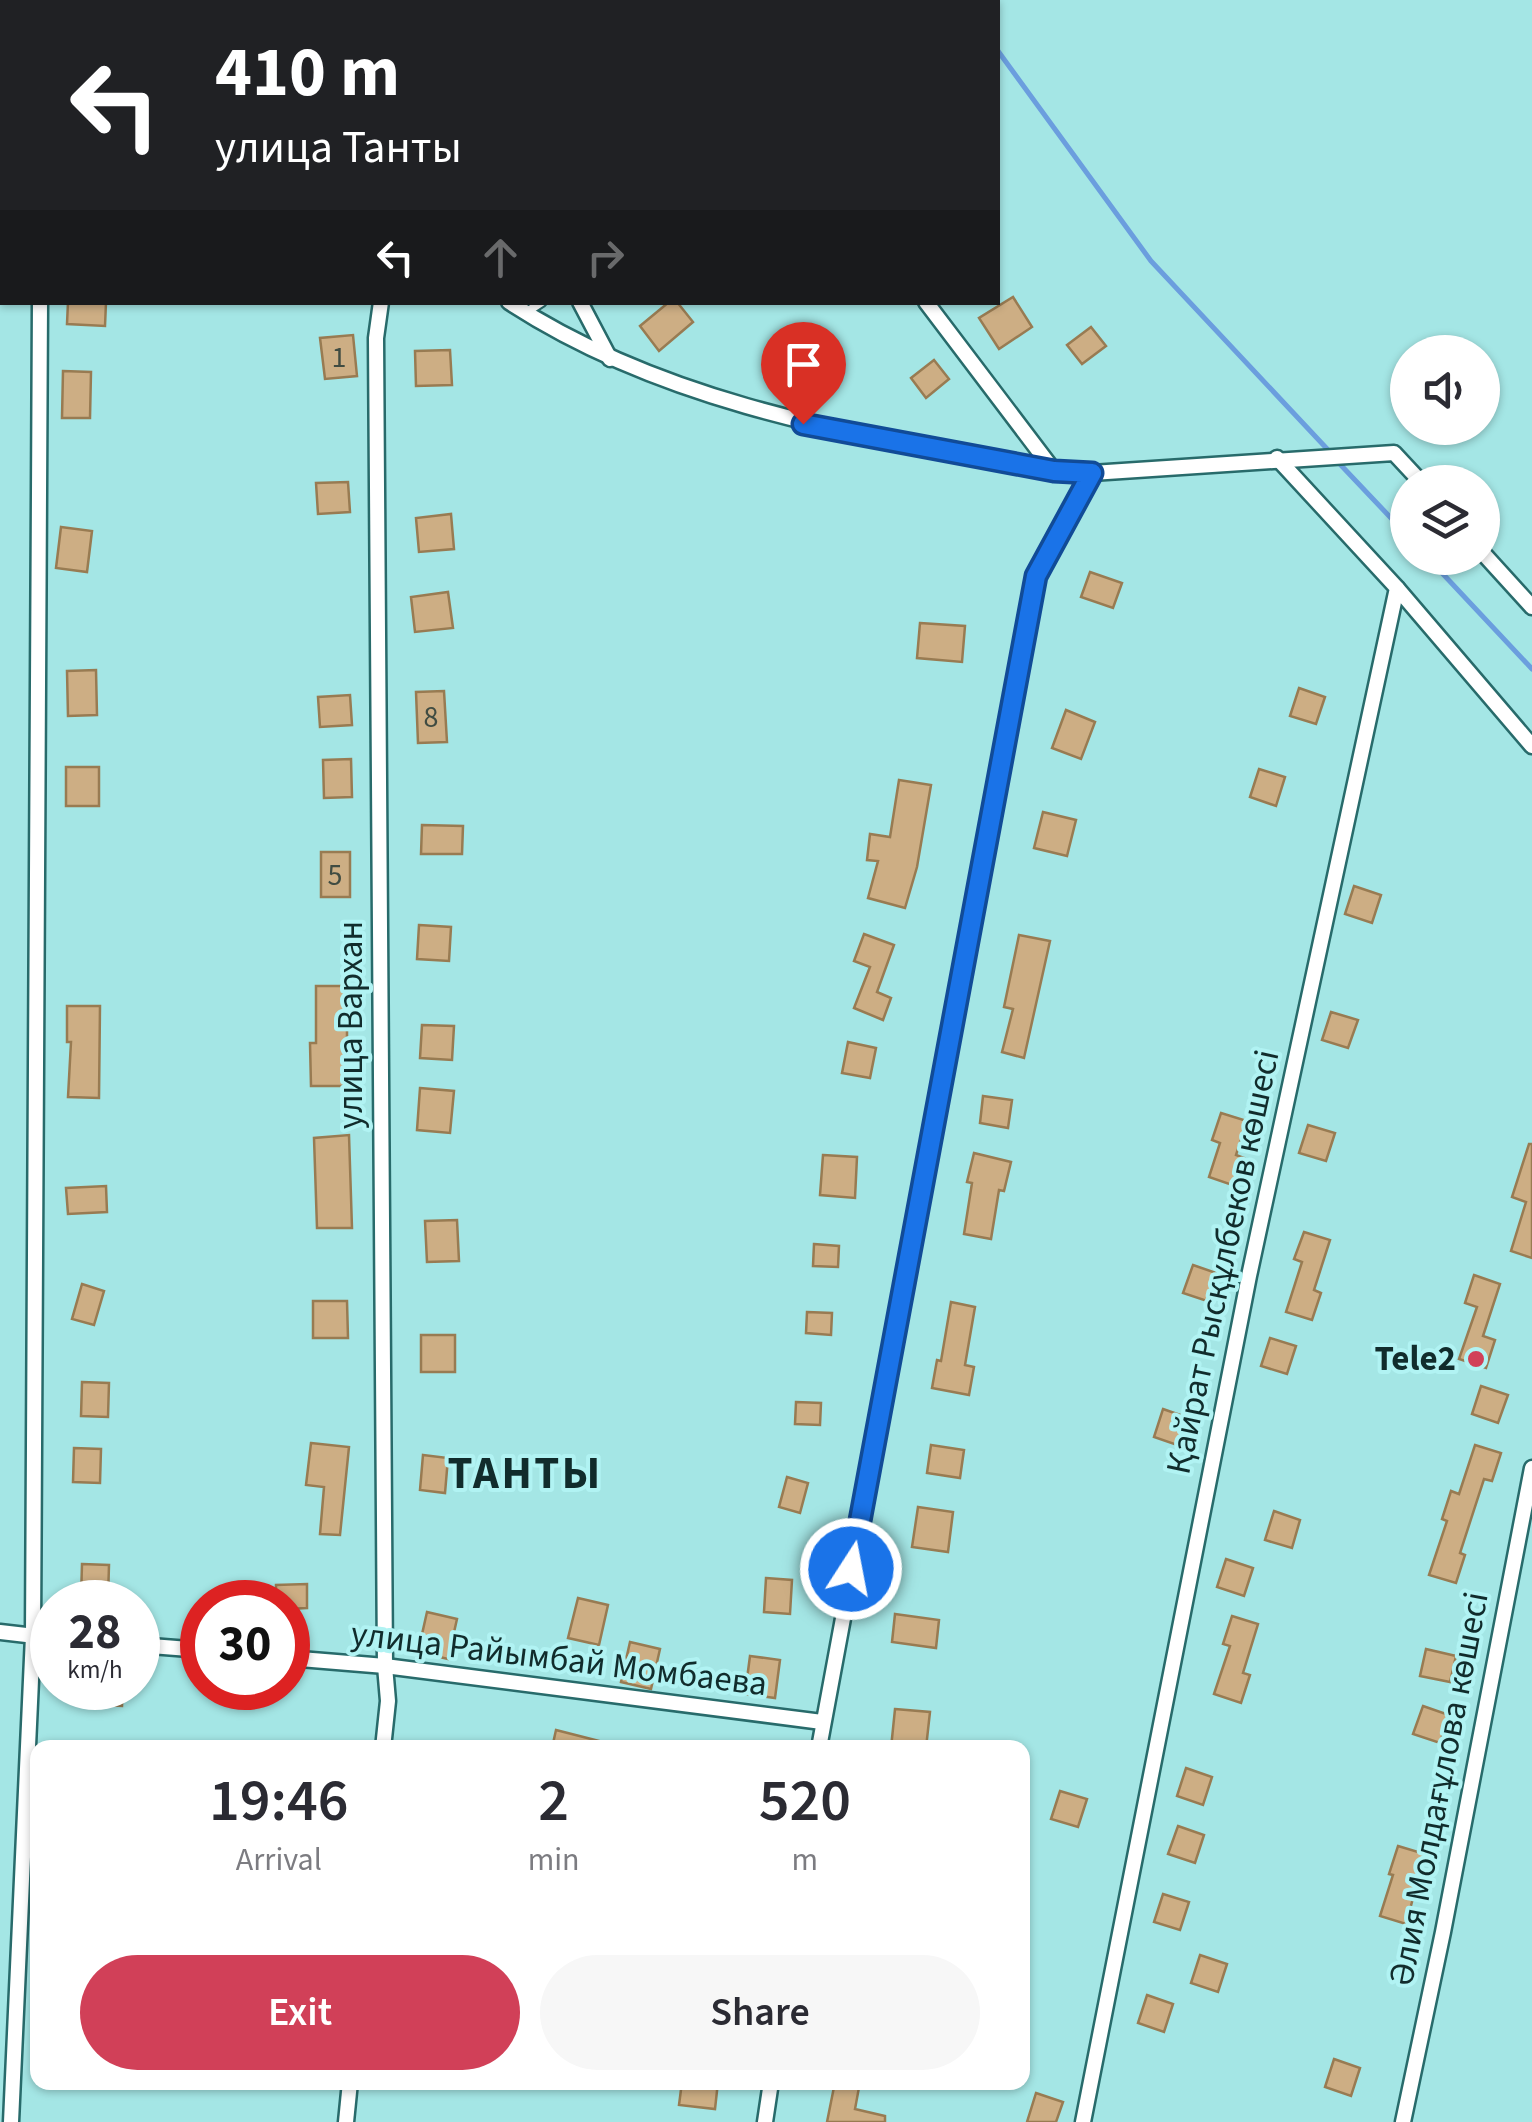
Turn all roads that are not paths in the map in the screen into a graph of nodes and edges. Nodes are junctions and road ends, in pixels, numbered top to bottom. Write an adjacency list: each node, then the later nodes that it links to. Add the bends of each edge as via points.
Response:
1 (40, 305): 18 (street)
2 (381, 305): 22 (street, улица Вархан)
3 (513, 305): 7 (street)
4 (537, 305): 7 (lane)
5 (582, 305): 8 (street)
6 (928, 305): 11 (street)
7 (525, 313): 8 (street)
8 (611, 360): 11 (street, via 803,424)
9 (1277, 458): 10 (street, via 1394,453); 12 (street); 14 (street)
10 (1405, 465)
11 (1054, 471): 12 (street)
12 (1092, 473): 24 (street, via 1036,576)
13 (1500, 572): 15 (street)
14 (1397, 588): 16 (street); 32 (street, Қайрат Рысқұлбеков көшесі, via 1248,1276)
15 (1532, 608)
16 (1532, 746)
17 (1532, 1468): 33 (street, Әлия Молдағұлова көшесі)
18 (33, 1580)
19 (0, 1632): 20 (street)
20 (30, 1636)
21 (310, 1660): 22 (street, улица Райымбай Момбаева)
22 (385, 1666): 24 (street, улица Райымбай Момбаева); 25 (street, улица Вархан)
23 (30, 1702): 29 (street)
24 (822, 1722): 26 (street)
25 (384, 1740)
26 (820, 1740)
27 (349, 2090): 30 (street)
28 (769, 2090): 31 (street)
29 (11, 2122)
30 (346, 2122)
31 (765, 2122)
32 (1083, 2122)
33 (1404, 2122)

